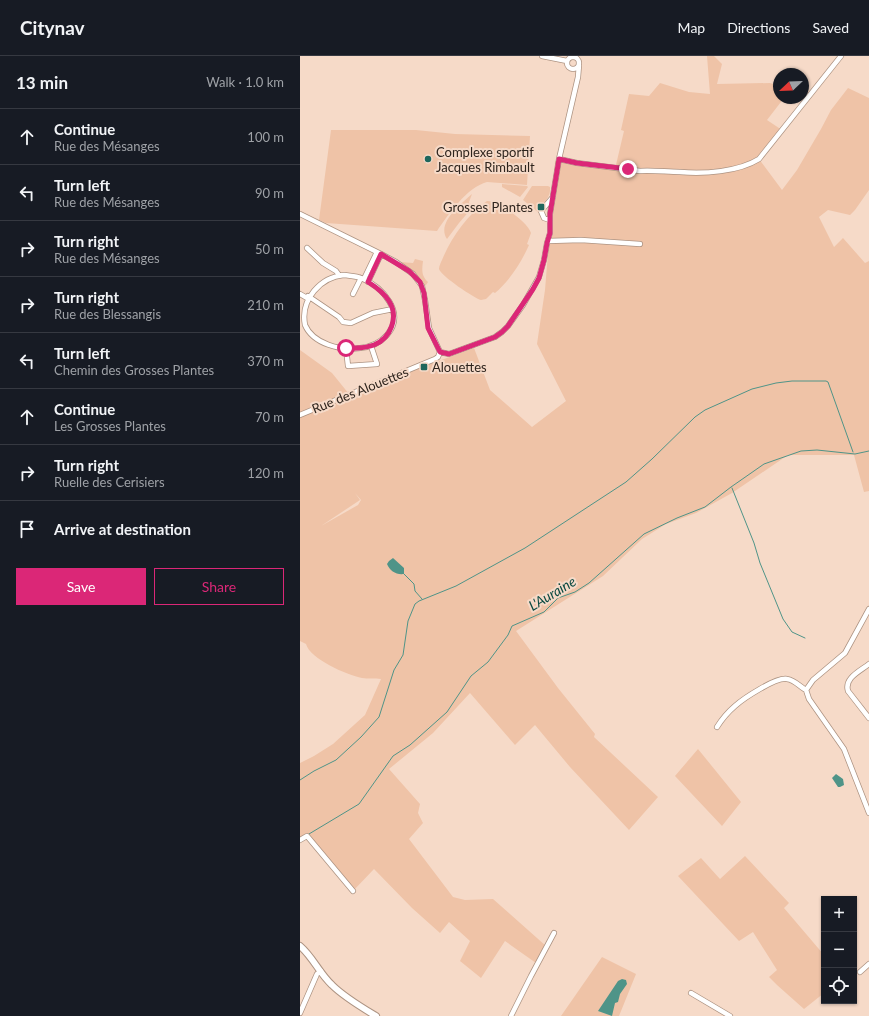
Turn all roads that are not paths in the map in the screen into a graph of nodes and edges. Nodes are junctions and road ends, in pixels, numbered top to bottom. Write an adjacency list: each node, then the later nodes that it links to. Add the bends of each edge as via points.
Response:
1 (542, 56): 4 (street)
2 (841, 56): 8 (street, via 759,159 751,164 712,172 640,171)
3 (577, 57): 4 (street, via 571,57); 5 (street)
4 (567, 61): 6 (street, via 568,67)
5 (579, 65): 6 (street); 7 (street)
6 (574, 69): 7 (street)
7 (578, 77): 8 (street)
8 (559, 159): 9 (street)
9 (552, 197): 11 (street); 11 (street, via 541,211 544,218)
10 (300, 215): 15 (street)
11 (550, 220): 12 (street)
12 (548, 241): 13 (street, via 581,240); 25 (street, via 539,278 508,326 495,337 449,354)
13 (640, 244)
14 (307, 248): 16 (street)
15 (379, 253): 17 (street); 25 (street, via 409,271 420,282 424,293 428,328)
16 (339, 276): 17 (street, via 353,276); 20 (street, via 319,283)
17 (364, 280): 19 (street); 21 (street, via 386,297)
18 (300, 294): 20 (street)
19 (353, 294)
20 (307, 297): 21 (street, via 348,324 373,313); 22 (street)
21 (393, 309): 23 (street, via 390,331 381,341)
22 (302, 324): 24 (street, via 322,342)
23 (371, 346): 24 (street); 24 (street, via 377,364 348,366)
24 (346, 348)
25 (440, 352): 26 (street, Rue des Alouettes, via 435,359)
26 (300, 415)
27 (869, 609): 29 (street, via 845,653 812,680)
28 (869, 664): 30 (street, via 850,679 847,687)
29 (806, 690): 31 (street, via 790,680 779,680 741,700); 32 (street, via 809,699 844,749)
30 (869, 717)
31 (717, 727)
32 (869, 813)
33 (300, 840): 34 (street, via 307,836)
34 (353, 892)
35 (554, 933): 43 (street)
36 (300, 946): 38 (main road)
37 (869, 964): 39 (street)
38 (321, 971): 41 (street, via 316,974); 42 (main road, via 331,985)
39 (860, 972)
40 (691, 993): 44 (street)
41 (300, 1013)
42 (376, 1016)
43 (511, 1016)
44 (730, 1016)

